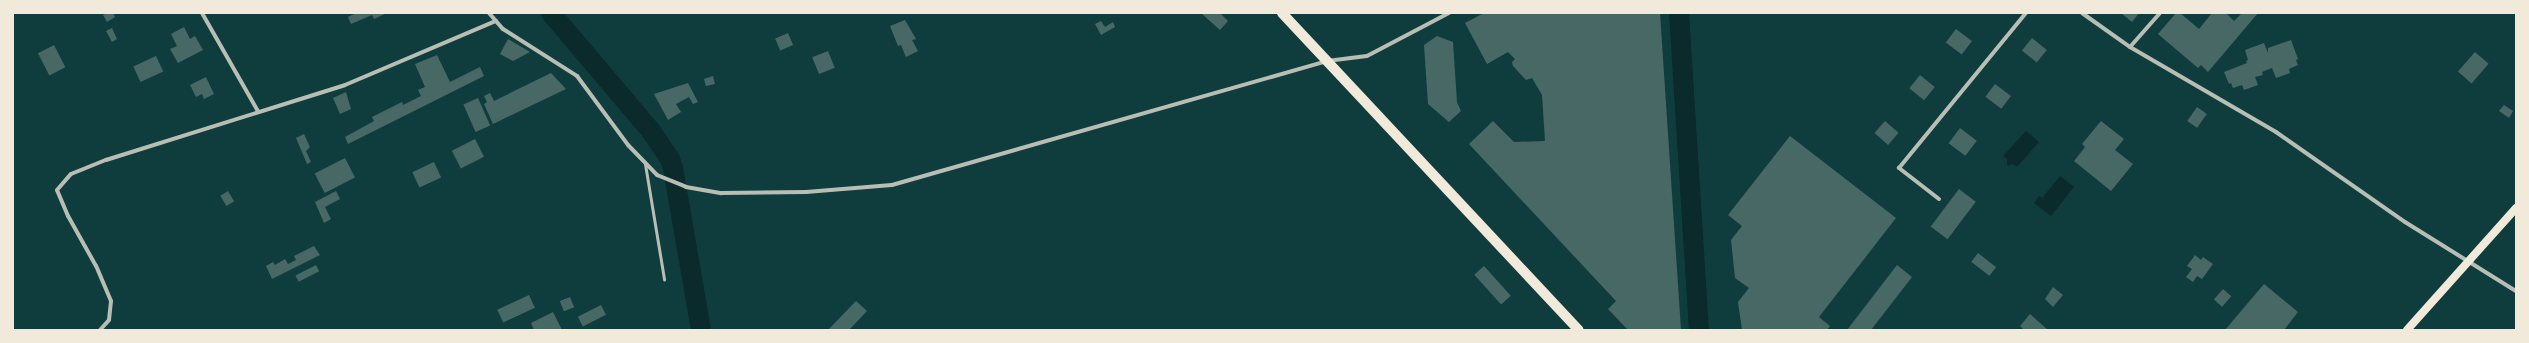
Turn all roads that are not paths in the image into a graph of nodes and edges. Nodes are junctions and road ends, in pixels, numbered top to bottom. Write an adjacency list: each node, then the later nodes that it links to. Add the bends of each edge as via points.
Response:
1 (202, 13): 11 (street)
2 (489, 13): 8 (street)
3 (1282, 13): 10 (main road)
4 (1449, 13): 10 (street, via 1367,56)
5 (2026, 13): 13 (street, via 1899,168)
6 (2082, 13): 9 (street)
7 (2160, 13): 9 (street)
8 (496, 21): 11 (street, via 345,85); 12 (street, via 503,29 577,76)
9 (2130, 47): 15 (street, via 2276,132 2405,222)
10 (1327, 61): 12 (street, via 892,185 806,192 721,193 686,187 657,175); 19 (main road)
11 (258, 111): 18 (street, via 106,160 71,174 57,190 111,301 109,320)
12 (645, 164): 16 (lane)
13 (1939, 199)
14 (2516, 208): 15 (main road)
15 (2468, 261): 17 (street); 20 (main road)
16 (664, 279)
17 (2516, 291)
18 (100, 330)
19 (1579, 330)
20 (2407, 330)

